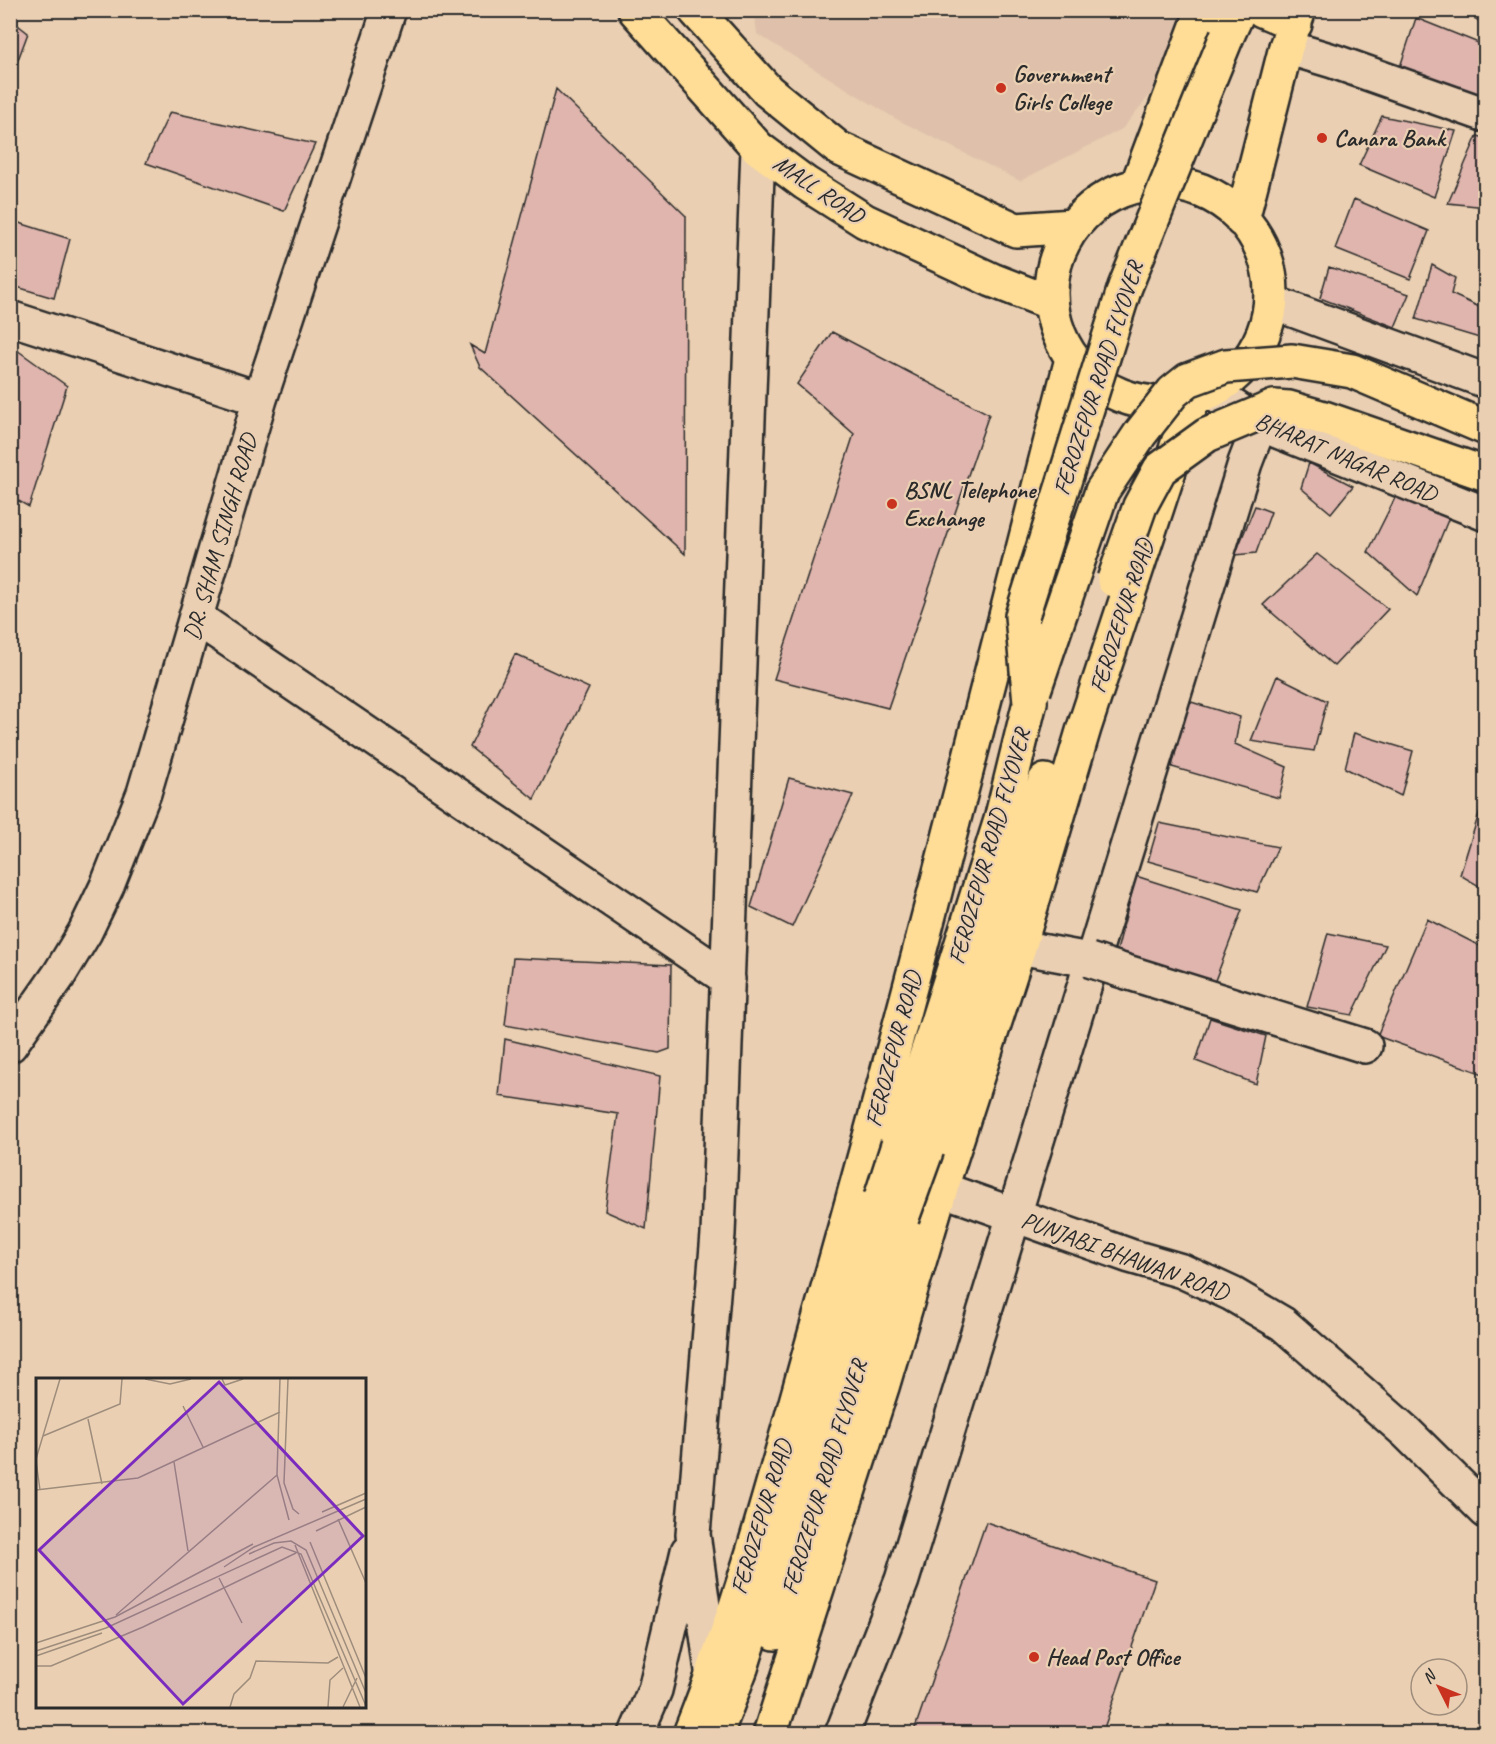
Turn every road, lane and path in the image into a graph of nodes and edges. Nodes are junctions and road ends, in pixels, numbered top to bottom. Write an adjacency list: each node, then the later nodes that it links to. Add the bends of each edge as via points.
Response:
1 (389, 10): 20 (street, DR. SHAM SINGH ROAD)
2 (635, 10): 10 (main road, MALL ROAD)
3 (695, 10): 7 (main road, MALL ROAD)
4 (1203, 10): 11 (main road)
5 (1262, 10): 8 (main road)
6 (1233, 23): 27 (main road, FEROZEPUR ROAD FLYOVER, bridge, via 1125,287 1022,616)
7 (720, 25): 13 (main road, MALL ROAD, via 768,91 838,148 1016,230)
8 (1293, 27): 9 (street, via 1334,61); 12 (main road)
9 (1485, 115)
10 (758, 148): 15 (main road, MALL ROAD, via 865,221); 29 (street)
11 (1137, 186): 12 (main road, via 1157,183 1194,187 1227,204); 13 (main road, via 1094,205)
12 (1242, 220): 14 (main road, via 1253,231 1268,265)
13 (1073, 226): 15 (main road, via 1055,259)
14 (1271, 302): 18 (street); 19 (main road, via 1262,338 1241,369)
15 (1051, 303): 17 (main road, via 1056,333)
16 (10, 318): 20 (street)
17 (1072, 359): 19 (main road, via 1104,389 1138,402 1175,403); 33 (main road, FEROZEPUR ROAD)
18 (1485, 381)
19 (1210, 385): 21 (street, BHARAT NAGAR ROAD); 22 (main road, bridge, via 1292,361 1352,370); 27 (main road, bridge, via 1188,381 1173,392 1102,491); 28 (main road, FEROZEPUR ROAD, via 1084,728)
20 (260, 399): 26 (street, DR. SHAM SINGH ROAD)
21 (1267, 416): 23 (main road, via 1289,408); 24 (street, BHARAT NAGAR ROAD); 25 (main road, FEROZEPUR ROAD, bridge, via 1214,432 1160,469 1140,506); 36 (street, via 1245,463)
22 (1485, 428)
23 (1485, 474)
24 (1485, 514)
25 (1114, 580): 32 (main road, FEROZEPUR ROAD FLYOVER, via 943,1093)
26 (197, 618): 29 (street); 30 (street, DR. SHAM SINGH ROAD, via 144,793 107,886 59,975)
27 (1030, 702): 32 (main road, FEROZEPUR ROAD FLYOVER)
28 (1019, 947): 31 (street, via 1103,964); 34 (main road, FEROZEPUR ROAD)
29 (728, 979): 38 (street, via 718,1234)
30 (10, 1045)
31 (1365, 1046)
32 (913, 1147): 35 (main road, bridge)
33 (863, 1162): 34 (street, PUNJABI BHAWAN ROAD); 39 (main road, FEROZEPUR ROAD)
34 (941, 1188): 36 (street, PUNJABI BHAWAN ROAD); 44 (main road, FEROZEPUR ROAD, via 882,1387)
35 (892, 1208): 42 (main road, FEROZEPUR ROAD FLYOVER); 43 (main road, FEROZEPUR ROAD FLYOVER, via 835,1450)
36 (1013, 1215): 37 (street, PUNJABI BHAWAN ROAD, via 1182,1271 1283,1324 1406,1432); 45 (street, via 902,1580)
37 (1485, 1511)
38 (693, 1534): 39 (street); 40 (street, via 655,1690)
39 (713, 1678): 41 (main road, FEROZEPUR ROAD)
40 (636, 1734)
41 (690, 1734)
42 (716, 1734)
43 (741, 1734)
44 (770, 1734)
45 (842, 1734)

